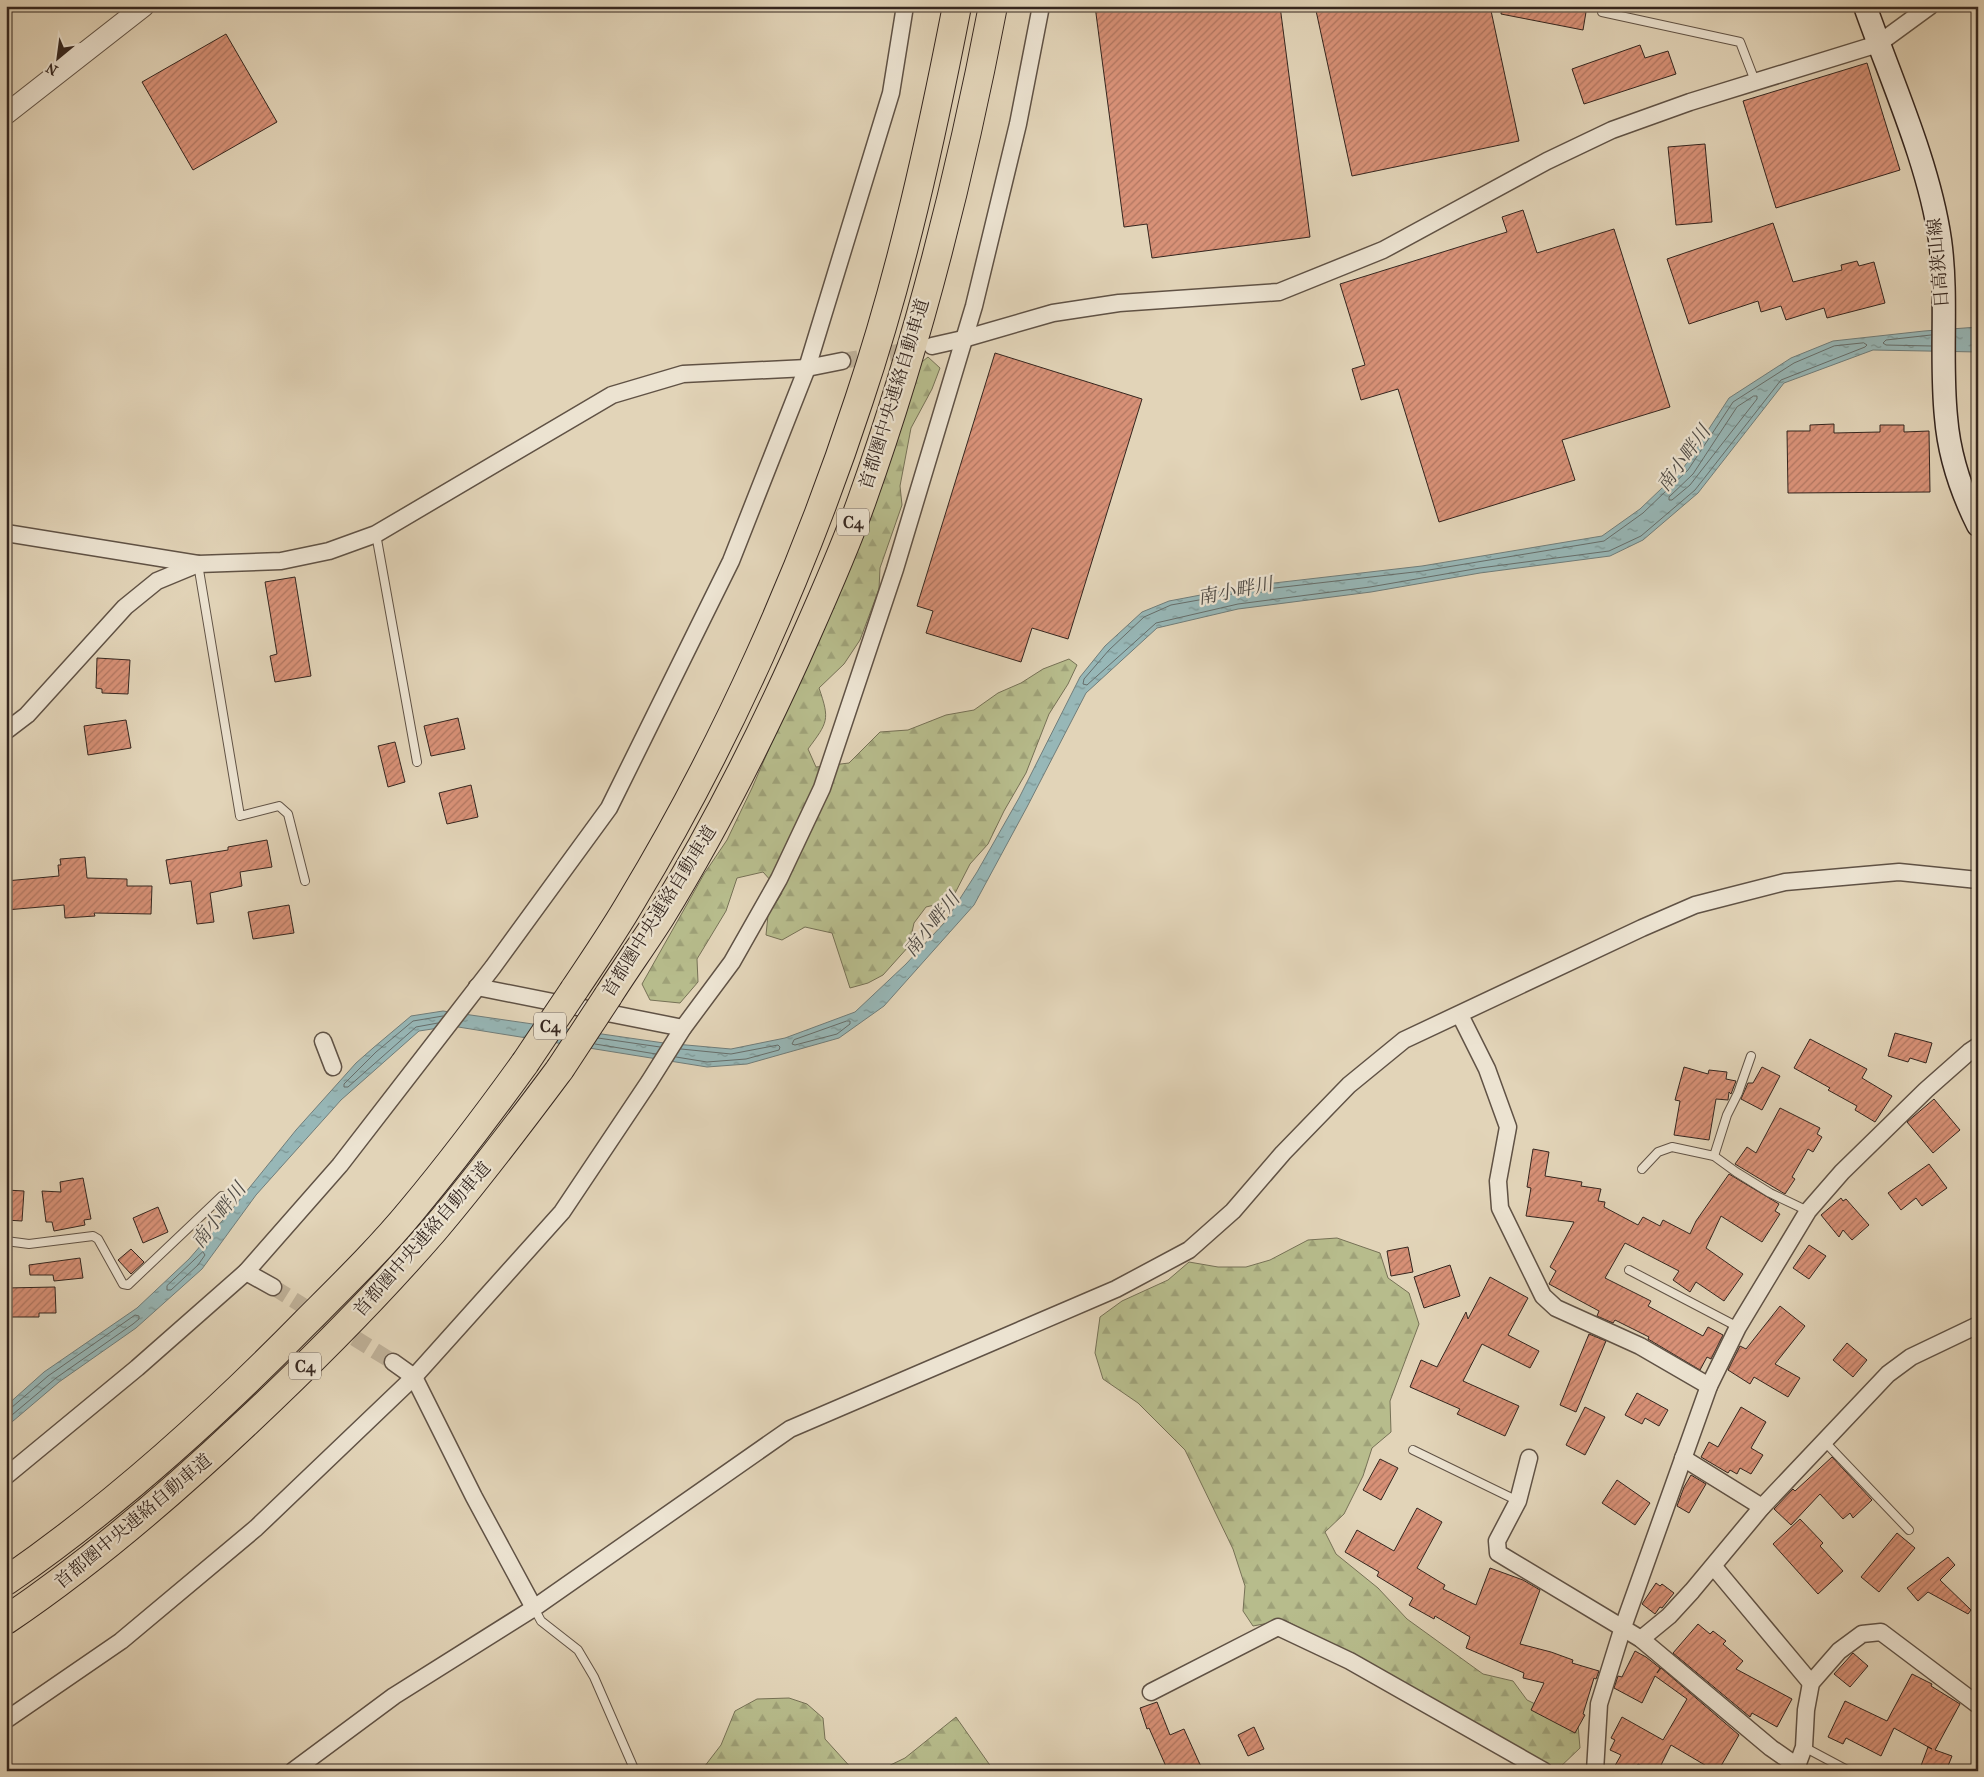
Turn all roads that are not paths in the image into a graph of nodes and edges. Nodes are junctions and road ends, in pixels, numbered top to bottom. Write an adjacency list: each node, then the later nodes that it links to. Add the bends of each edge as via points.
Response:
1 (144, 6): 11 (street)
2 (905, 6): 15 (street, via 891,93)
3 (957, 6): 53 (highway, 首都圏中央連絡自動車道 / C4, bridge, via 887,309 827,492 784,601 732,713 632,901 525,1063 412,1211 262,1368 183,1440 98,1513)
4 (993, 6): 55 (highway, 首都圏中央連絡自動車道 / C4, bridge, via 942,233 862,500 765,726 666,908 560,1069 507,1140 434,1230 344,1328 205,1462 121,1534)
5 (1041, 6): 12 (street, via 1016,134)
6 (1602, 6): 10 (lane, via 1602,12 1740,42)
7 (1864, 6): 9 (main road, 日高狭山線)
8 (1930, 6): 9 (street)
9 (1878, 44): 10 (street); 16 (main road, 日高狭山線, via 1911,134 1940,239 1946,417 1959,483)
10 (1755, 81): 12 (street, via 1612,130 1383,250 1279,292 1119,303 1063,311)
11 (6, 114)
12 (963, 339): 13 (street); 26 (street, via 896,569 822,788 779,879 732,962)
13 (932, 346)
14 (842, 361): 15 (street)
15 (807, 368): 18 (street, via 682,374 612,395); 24 (street, via 731,561 609,808)
16 (1978, 525)
17 (6, 532): 19 (street)
18 (376, 534): 19 (street, via 329,551 281,561); 21 (lane)
19 (198, 564): 20 (street, via 157,581 126,607 27,715); 23 (lane, via 240,816 279,806 288,814)
20 (6, 731)
21 (417, 762)
22 (1978, 880): 25 (street, via 1899,872 1785,882 1695,905)
23 (305, 881)
24 (477, 987): 26 (street); 37 (street, via 340,1165)
25 (1460, 1015): 43 (street, via 1487,1069 1508,1127 1498,1181 1500,1208 1543,1296 1556,1308 1640,1346); 54 (street, via 1404,1040 1349,1085 1233,1211 1189,1250 1107,1293 790,1429)
26 (683, 1028): 42 (street, via 562,1212)
27 (323, 1041): 30 (street)
28 (1978, 1046): 34 (street, via 1926,1090 1842,1172)
29 (1751, 1056): 31 (lane)
30 (333, 1068)
31 (1714, 1156): 32 (lane, via 1672,1148 1658,1152); 34 (lane, via 1770,1192)
32 (1642, 1169)
33 (222, 1196): 35 (lane, via 128,1285 123,1284 98,1239 92,1236 29,1244)
34 (1808, 1211): 40 (street)
35 (6, 1241)
36 (1628, 1270): 40 (lane)
37 (246, 1272): 38 (street); 48 (street, via 137,1368)
38 (273, 1287)
39 (1978, 1325): 44 (street, via 1911,1358 1888,1374)
40 (1738, 1327): 43 (street)
41 (393, 1362): 42 (street)
42 (414, 1377): 54 (street); 61 (street, via 256,1528 121,1641)
43 (1709, 1386): 47 (street)
44 (1824, 1440): 50 (street); 51 (lane)
45 (1413, 1450): 49 (lane)
46 (1529, 1458): 49 (street)
47 (1683, 1458): 50 (street); 56 (street)
48 (6, 1476)
49 (1518, 1501): 56 (street, via 1497,1542 1498,1553)
50 (1762, 1507): 52 (street)
51 (1909, 1530)
52 (1714, 1567): 57 (street, via 1669,1616); 58 (street)
53 (6, 1581)
54 (534, 1608): 64 (street, via 394,1696); 65 (lane, via 541,1621 578,1650 594,1677)
55 (6, 1620)
56 (1623, 1626): 57 (street); 67 (street, via 1599,1704)
57 (1641, 1639): 63 (street)
58 (1811, 1683): 60 (street, via 1839,1651 1862,1634 1881,1632); 62 (street)
59 (1151, 1692): 66 (street, via 1278,1627 1350,1660)
60 (1978, 1705)
61 (6, 1720)
62 (1804, 1747): 63 (street); 68 (lane)
63 (1796, 1768)
64 (293, 1771)
65 (635, 1771)
66 (1544, 1771)
67 (1595, 1771)
68 (1849, 1771)

